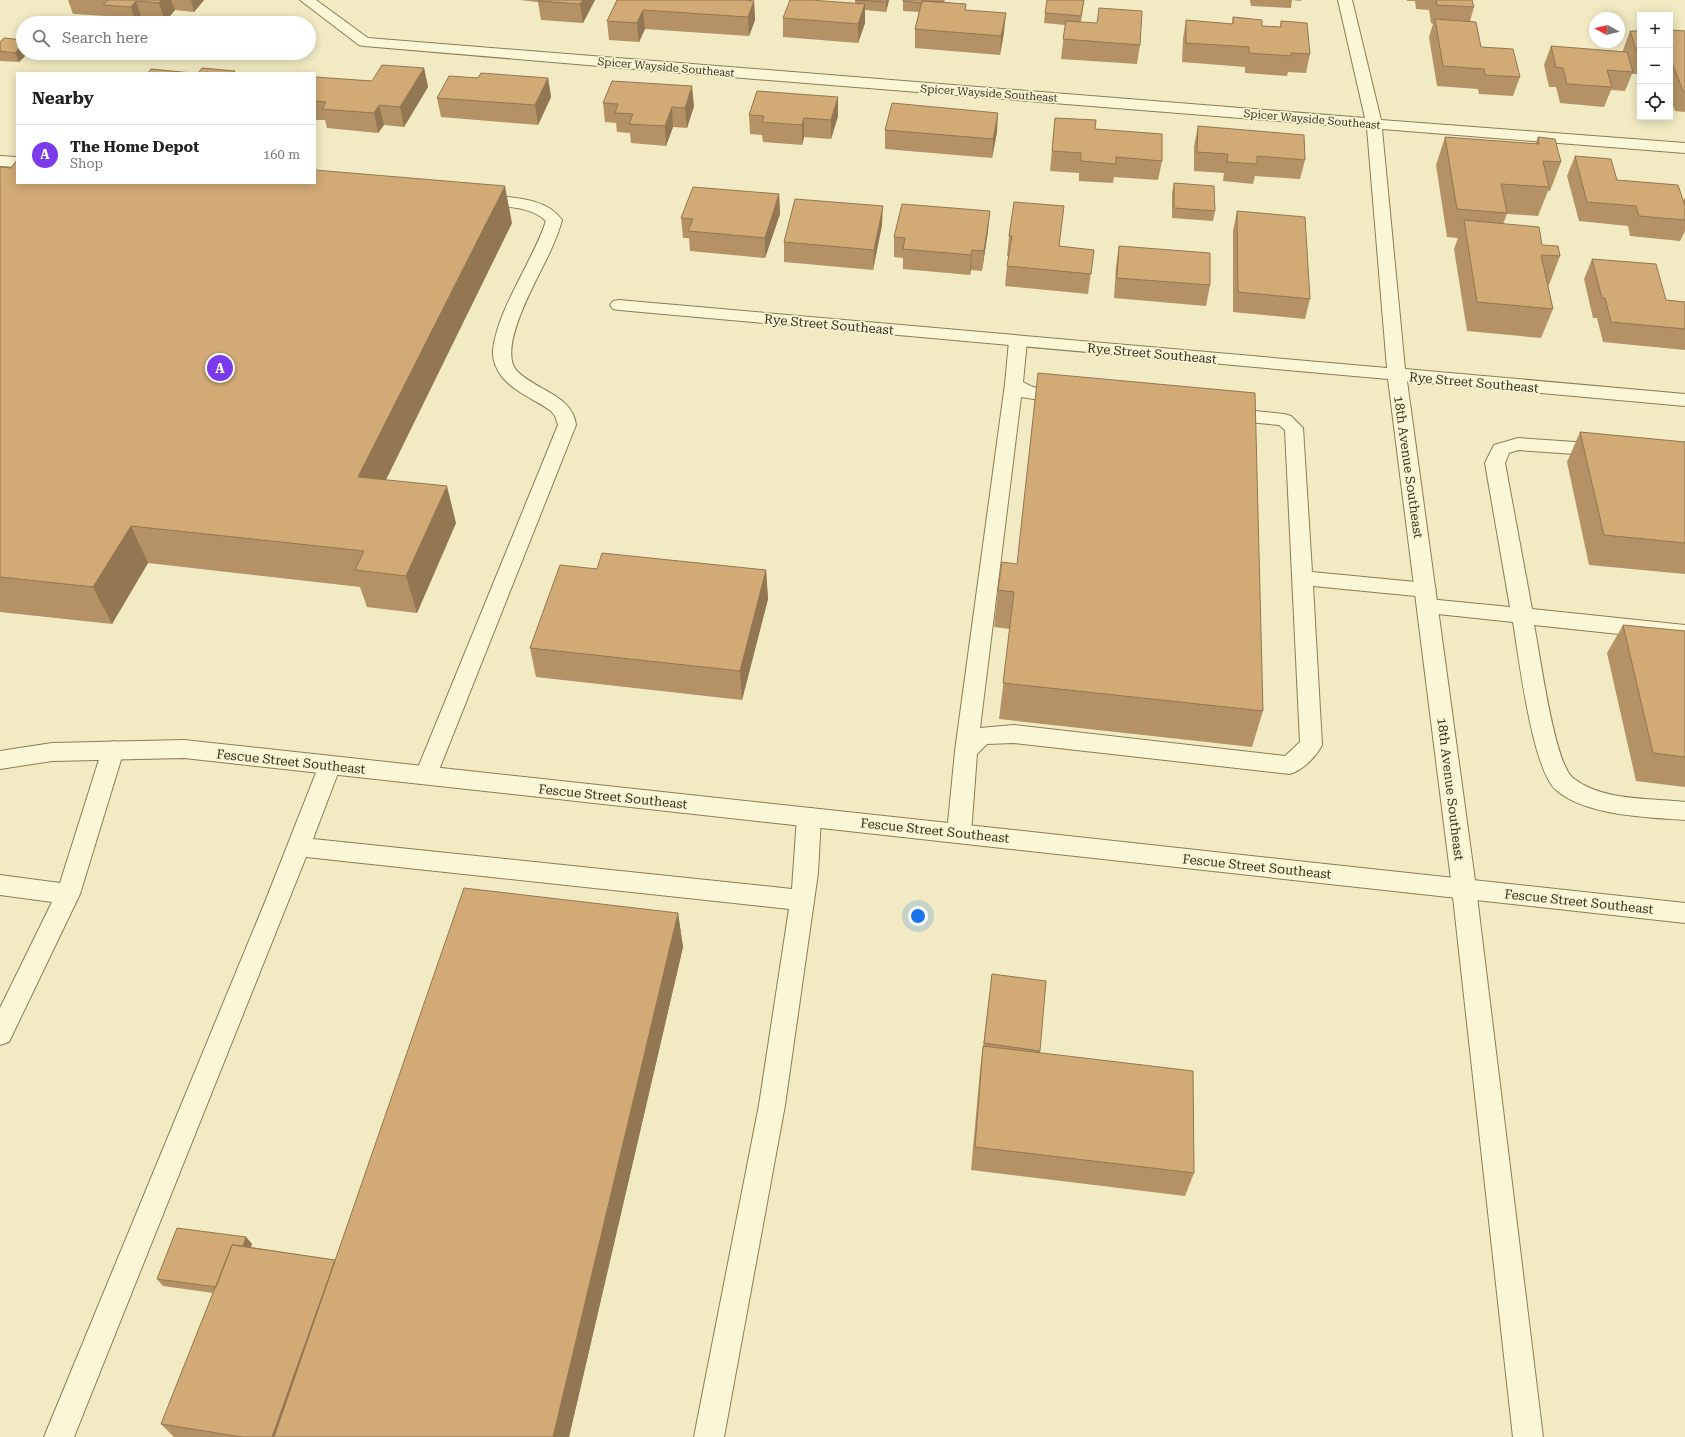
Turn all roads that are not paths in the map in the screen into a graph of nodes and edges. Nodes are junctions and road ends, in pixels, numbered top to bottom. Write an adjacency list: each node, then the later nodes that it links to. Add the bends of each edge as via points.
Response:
1 (307, 0): 3 (street, Spicer Wayside Southeast, via 364,42)
2 (1345, 0): 3 (street, 18th Avenue Southeast)
3 (1374, 124): 4 (street, Spicer Wayside Southeast); 10 (street, 18th Avenue Southeast)
4 (1685, 148)
5 (16, 162): 6 (street)
6 (3, 168)
7 (462, 198): 24 (street, via 531,206 545,211 554,220 551,234 508,327 503,351 504,365 517,383 562,410 567,424)
8 (619, 305): 9 (street, Rye Street Southeast)
9 (1018, 341): 10 (street, Rye Street Southeast); 11 (street)
10 (1397, 375): 13 (street, Rye Street Southeast); 17 (street, 18th Avenue Southeast)
11 (1014, 384): 12 (street, via 1028,394); 21 (street)
12 (1083, 400)
13 (1685, 400)
14 (1207, 412): 16 (street, via 1284,420 1294,428)
15 (1623, 451): 18 (street, via 1518,444 1501,449 1495,463)
16 (1303, 578): 17 (street); 21 (street, via 1311,745 1290,764 1014,734 981,736)
17 (1427, 598): 18 (street); 30 (street, 18th Avenue Southeast)
18 (1522, 616): 19 (street); 25 (street, via 1549,757 1563,784 1589,798)
19 (1685, 633)
20 (113, 750): 22 (street, Fescue Street Southeast, via 52,752); 23 (street, Fescue Street Southeast, via 184,749); 31 (street)
21 (966, 751): 27 (street)
22 (0, 760)
23 (330, 765): 24 (street, Fescue Street Southeast); 28 (street)
24 (426, 775): 26 (street, Fescue Street Southeast)
25 (1685, 811)
26 (809, 817): 27 (street, Fescue Street Southeast); 32 (street)
27 (959, 833): 30 (street, Fescue Street Southeast)
28 (299, 847): 32 (street); 35 (street)
29 (0, 885): 31 (street)
30 (1464, 888): 33 (street, Fescue Street Southeast); 37 (street, 18th Avenue Southeast)
31 (68, 894): 34 (street)
32 (802, 900): 36 (street, via 772,1105)
33 (1685, 913)
34 (0, 1034)
35 (58, 1437)
36 (709, 1437)
37 (1528, 1437)

